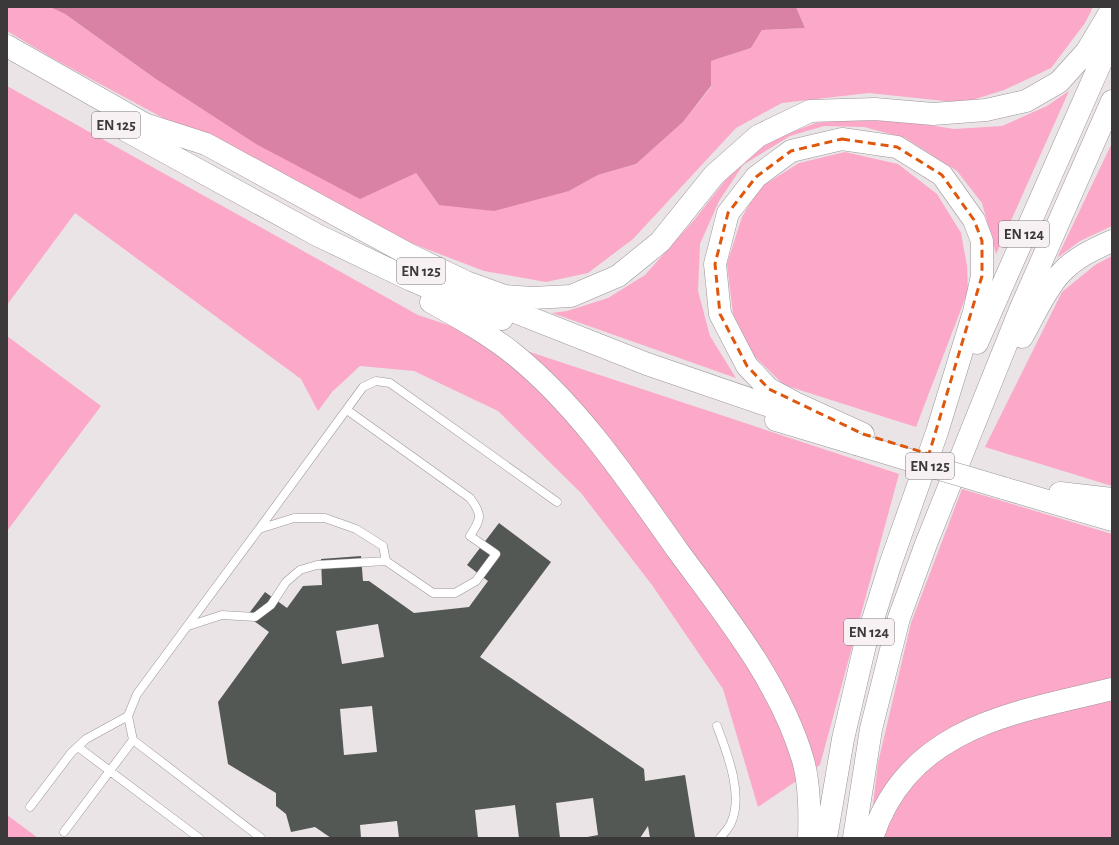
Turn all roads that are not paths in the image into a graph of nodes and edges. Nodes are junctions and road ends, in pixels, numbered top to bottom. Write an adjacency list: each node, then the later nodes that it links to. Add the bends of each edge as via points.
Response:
1 (1112, 9): 6 (main road, via 1087,52 1059,82 1026,100 986,110 933,114 875,109 810,111 758,136 714,175 660,242 618,276 571,296 505,296 466,282 408,254 206,144)
2 (1112, 37): 10 (main road, EN 124)
3 (7, 46): 6 (main road, EN 125)
4 (7, 62): 7 (main road, EN 125)
5 (1112, 101): 11 (main road, EN 124, via 1020,310)
6 (144, 124): 12 (main road, EN 125, via 314,219 466,292 647,364)
7 (225, 186): 12 (main road, EN 125, via 317,235 503,320 654,380 734,407); 33 (main road, via 363,268 466,321 515,355 561,399 597,439 733,627 778,700 803,761 809,794)
8 (1112, 240): 11 (main road, via 1086,253 1061,273 1035,314)
9 (347, 410): 16 (lane, via 363,387 376,381 390,383); 19 (lane); 20 (lane, via 470,498 478,509 479,522 470,536 496,554 476,580 455,593 433,593)
10 (937, 432): 12 (main road, via 976,305 982,276 982,241 974,220 942,175 897,147 842,139 791,151 756,177 728,213 716,264 720,314 747,366 769,389); 34 (main road, EN 124, via 865,645 843,739)
11 (972, 432): 35 (main road, EN 124, via 899,618 871,729)
12 (860, 439): 13 (main road, EN 125)
13 (1005, 482): 14 (main road, EN 125); 18 (main road, EN 125)
14 (1060, 493): 15 (main road); 17 (main road, EN 125)
15 (1112, 499)
16 (557, 502)
17 (1112, 508)
18 (1112, 520)
19 (259, 529): 20 (lane, via 294,518 325,518 356,529 383,546); 21 (lane)
20 (386, 561): 21 (lane, via 317,565 300,570 286,582 271,605 255,617 222,615)
21 (188, 626): 23 (lane, via 136,694)
22 (1112, 689): 36 (main road, via 1027,710 975,727 940,745 913,769 890,798)
23 (128, 716): 25 (lane); 26 (lane, via 86,739)
24 (717, 726): 32 (lane, via 729,756 736,800 731,823)
25 (133, 740): 27 (lane); 31 (lane)
26 (78, 747): 27 (lane); 28 (lane)
27 (109, 771): 29 (lane); 30 (lane)
28 (30, 807)
29 (64, 832)
30 (199, 838)
31 (261, 838)
32 (720, 838)
33 (809, 838)
34 (826, 838)
35 (854, 838)
36 (872, 838)

